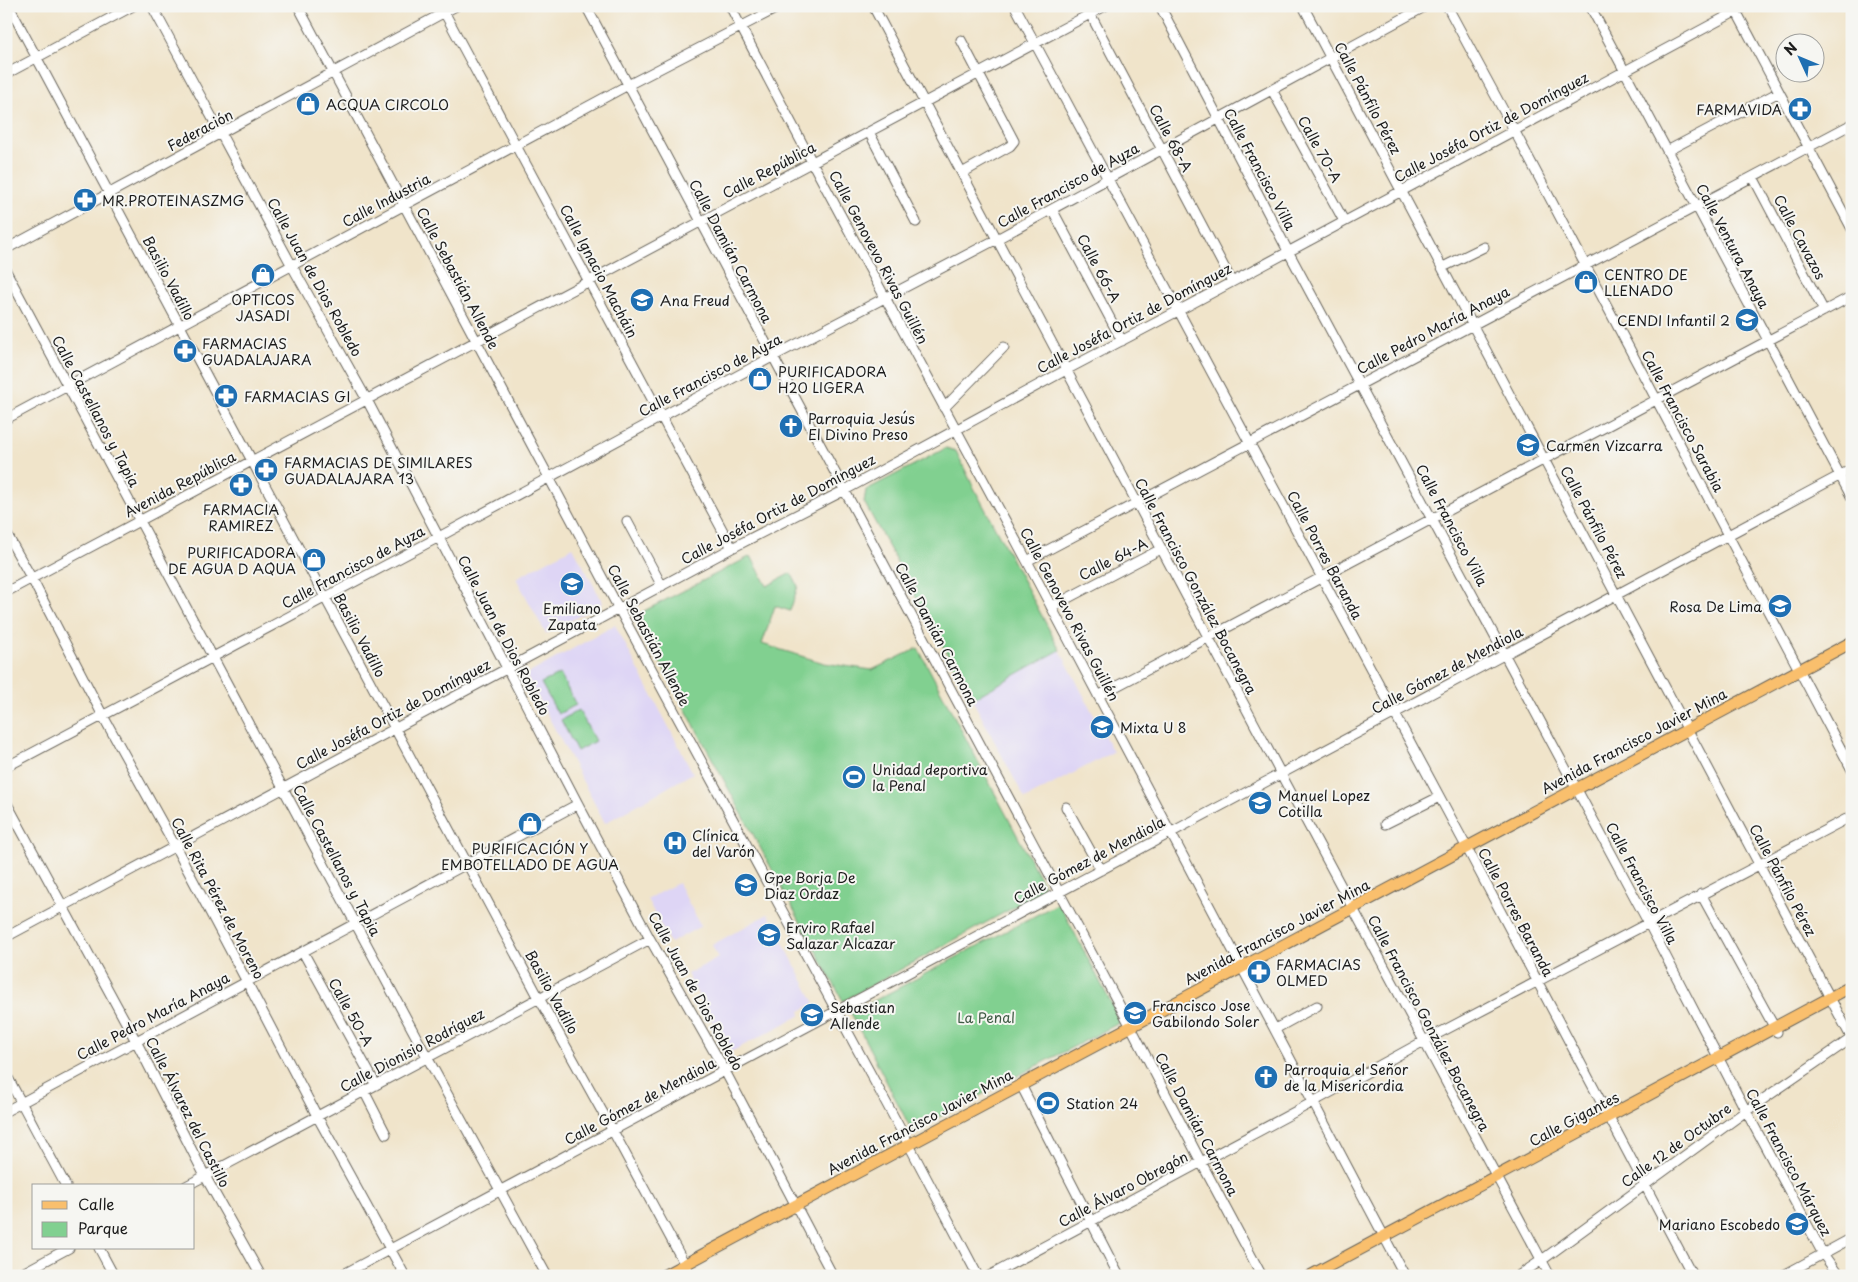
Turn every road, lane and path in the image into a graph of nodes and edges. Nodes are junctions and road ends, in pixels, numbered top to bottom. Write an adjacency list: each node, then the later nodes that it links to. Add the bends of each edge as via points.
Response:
1 (8, 6): 25 (street, Basilio Vadillo)
2 (133, 6): 25 (street)
3 (152, 6): 38 (street, Calle Juan de Dios Robledo)
4 (298, 6): 28 (street, Calle Sebastián Allende)
5 (456, 6): 18 (street, Federación)
6 (586, 6): 30 (street, Calle Damián Carmona)
7 (730, 6): 21 (street, Calle Genovevo Rivas Guillén)
8 (781, 6): 21 (street, Calle Industria)
9 (874, 6): 33 (street, Calle Francisco González Bocanegra)
10 (1015, 6): 23 (street, Calle Porres Baranda)
11 (1105, 6): 20 (street, Calle República)
12 (1160, 6): 34 (street, Calle Francisco Villa)
13 (1303, 6): 24 (street, Calle Pánfilo Pérez)
14 (1426, 6): 24 (street, Calle Francisco de Ayza)
15 (1446, 6): 36 (street, Calle Francisco Sarabia)
16 (1590, 6): 26 (street, Calle Ventura Anaya)
17 (1746, 6): 19 (street, Calle Joséfa Ortiz de Domínguez)
18 (442, 9): 28 (street, Federación); 39 (street, Calle Ignacio Macháin)
19 (1735, 9): 26 (street, Calle Joséfa Ortiz de Domínguez); 32 (street)
20 (1088, 10): 23 (street, Calle República); 41 (street, Calle 68-A)
21 (741, 27): 30 (street, Calle Industria); 43 (street, Calle Genovevo Rivas Guillén)
22 (961, 40): 29 (street)
23 (1035, 44): 29 (street, Calle República); 46 (street, Calle Porres Baranda)
24 (1331, 57): 31 (street, Calle Francisco de Ayza); 47 (street, Calle Pánfilo Pérez)
25 (36, 58): 27 (street); 48 (street, Basilio Vadillo)
26 (1624, 71): 36 (street, Calle Joséfa Ortiz de Domínguez); 42 (street, Calle Ventura Anaya)
27 (6, 74)
28 (334, 74): 38 (street, Federación); 49 (street, Calle Sebastián Allende)
29 (979, 74): 33 (street, Calle República); 44 (street, via 1014,142)
30 (628, 85): 39 (street, Calle Industria); 54 (street, Calle Damián Carmona)
31 (1272, 90): 34 (street, Calle Francisco de Ayza); 53 (street, Calle 70-A)
32 (1779, 92): 40 (street); 42 (street)
33 (924, 103): 37 (street, Calle República); 44 (street, Calle Francisco González Bocanegra)
34 (1219, 120): 41 (street, Calle Francisco de Ayza); 60 (street, Calle Francisco Villa)
35 (1852, 124): 40 (street, Calle Pedro María Anaya)
36 (1514, 130): 47 (street, Calle Joséfa Ortiz de Domínguez); 61 (street, Calle Francisco Sarabia)
37 (869, 132): 43 (street, Calle República); 55 (street)
38 (222, 134): 48 (street, Federación); 62 (street, Calle Juan de Dios Robledo)
39 (516, 146): 49 (street, Calle Industria); 65 (street, Calle Ignacio Macháin)
40 (1808, 147): 45 (street, Calle Pedro María Anaya); 52 (street)
41 (1162, 150): 46 (street, Calle Francisco de Ayza); 66 (street, Calle 68-A)
42 (1667, 151): 50 (street, Calle Ventura Anaya)
43 (812, 162): 54 (street, Calle República); 68 (street, Calle Genovevo Rivas Guillén)
44 (962, 172): 57 (street, Calle Francisco González Bocanegra)
45 (1753, 177): 50 (street, Calle Pedro María Anaya); 70 (street, Calle Cavazos)
46 (1107, 179): 51 (street, Calle Francisco de Ayza); 69 (street, Calle Porres Baranda)
47 (1402, 190): 53 (street, Calle Joséfa Ortiz de Domínguez); 63 (street, Calle Pánfilo Pérez)
48 (109, 194): 59 (street, Federación); 72 (street, Basilio Vadillo)
49 (404, 206): 62 (street, Calle Industria); 75 (street, Calle Sebastián Allende)
50 (1696, 206): 61 (street, Calle Pedro María Anaya); 74 (street, Calle Ventura Anaya)
51 (1052, 209): 57 (street, Calle Francisco de Ayza); 73 (street, Calle 66-A)
52 (1848, 212): 56 (street)
53 (1344, 221): 60 (street, Calle Joséfa Ortiz de Domínguez)
54 (700, 222): 65 (street, Calle República); 77 (street, Calle Damián Carmona)
55 (916, 222)
56 (1852, 229)
57 (997, 239): 68 (street, Calle Francisco de Ayza); 78 (street, Calle Francisco González Bocanegra)
58 (1484, 247): 63 (street)
59 (6, 249)
60 (1288, 251): 66 (street, Calle Joséfa Ortiz de Domínguez); 79 (street, Calle Francisco Villa)
61 (1586, 265): 71 (street, Calle Pedro María Anaya); 82 (street, Calle Francisco Sarabia)
62 (292, 266): 72 (street, Calle Industria); 81 (street, Calle Juan de Dios Robledo)
63 (1443, 267): 71 (street, Calle Pánfilo Pérez)
64 (6, 272): 80 (street, Calle Castellanos y Tapia)
65 (589, 281): 75 (street, Calle República); 84 (street, Calle Ignacio Macháin)
66 (1232, 282): 69 (street, Calle Joséfa Ortiz de Domínguez)
67 (1852, 296): 70 (street)
68 (885, 298): 77 (street, Calle Francisco de Ayza); 83 (street, Calle Genovevo Rivas Guillén)
69 (1178, 311): 73 (street, Calle Joséfa Ortiz de Domínguez); 87 (street, Calle Porres Baranda)
70 (1824, 311): 74 (street)
71 (1474, 325): 79 (street, Calle Pedro María Anaya); 88 (street, Calle Pánfilo Pérez)
72 (179, 326): 80 (street, Calle Industria); 89 (street, Basilio Vadillo)
73 (1122, 341): 78 (street, Calle Joséfa Ortiz de Domínguez)
74 (1768, 341): 82 (street); 91 (street, Calle Ventura Anaya)
75 (476, 342): 81 (street, Calle República); 92 (street, Calle Sebastián Allende)
76 (1004, 347): 83 (street)
77 (772, 357): 84 (street, Calle Francisco de Ayza); 93 (street, Calle Damián Carmona)
78 (1066, 370): 86 (street, Calle Joséfa Ortiz de Domínguez); 95 (street, Calle Francisco González Bocanegra)
79 (1360, 384): 87 (street, Calle Pedro María Anaya); 96 (street, Calle Francisco Villa)
80 (68, 386): 85 (street, Calle Industria); 97 (street, Calle Castellanos y Tapia)
81 (367, 400): 89 (street, Avenida República); 101 (street, Calle Juan de Dios Robledo)
82 (1657, 400): 88 (street); 100 (street, Calle Francisco Sarabia)
83 (944, 408): 86 (street, Calle Genovevo Rivas Guillén)
84 (662, 416): 92 (street, Calle Francisco de Ayza); 102 (street, Calle Ignacio Macháin)
85 (6, 419)
86 (956, 430): 93 (street, Calle Joséfa Ortiz de Domínguez); 104 (street, Calle Genovevo Rivas Guillén)
87 (1249, 443): 95 (street, Calle Pedro María Anaya); 105 (street, Calle Porres Baranda)
88 (1545, 459): 96 (street); 109 (street, Calle Pánfilo Pérez)
89 (252, 461): 97 (street, Avenida República); 110 (street, Basilio Vadillo)
90 (1852, 469): 91 (street, Calle Gómez de Mendiola)
91 (1840, 475): 94 (street, Calle Ventura Anaya); 100 (street, Calle Gómez de Mendiola)
92 (548, 477): 101 (street, Calle Francisco de Ayza); 112 (street, Calle Sebastián Allende)
93 (845, 490): 102 (street, Calle Joséfa Ortiz de Domínguez); 141 (street, Calle Damián Carmona)
94 (1852, 498)
95 (1137, 503): 103 (street, Calle Francisco González Bocanegra); 104 (street, Calle Pedro María Anaya)
96 (1433, 519): 105 (street); 115 (street, Calle Francisco Villa)
97 (140, 521): 106 (street, Avenida República); 116 (street, Calle Castellanos y Tapia)
98 (627, 521): 107 (street)
99 (6, 532): 106 (street, Calle Rita Pérez de Moreno)
100 (1728, 535): 109 (street, Calle Gómez de Mendiola); 118 (street, Calle Francisco Sarabia)
101 (437, 538): 110 (street, Calle Francisco de Ayza); 117 (street, Calle Juan de Dios Robledo)
102 (732, 548): 107 (street, Calle Joséfa Ortiz de Domínguez)
103 (1161, 549): 111 (street, Calle 64-A); 113 (street, Calle Francisco González Bocanegra)
104 (1027, 561): 111 (street, Calle Genovevo Rivas Guillén)
105 (1322, 578): 113 (street); 120 (street, Calle Porres Baranda)
106 (32, 579): 108 (street, Avenida República); 121 (street, Calle Rita Pérez de Moreno)
107 (662, 586): 112 (street, Calle Joséfa Ortiz de Domínguez)
108 (6, 592)
109 (1617, 594): 115 (street, Calle Gómez de Mendiola); 123 (street, Calle Pánfilo Pérez)
110 (324, 598): 116 (street, Calle Francisco de Ayza); 122 (street, Basilio Vadillo)
111 (1051, 607): 119 (street, Calle Genovevo Rivas Guillén)
112 (619, 609): 117 (street, Calle Joséfa Ortiz de Domínguez); 157 (street, Calle Sebastián Allende)
113 (1208, 638): 119 (street); 126 (street, Calle Francisco González Bocanegra)
114 (1852, 642): 118 (main road, Avenida Francisco Javier Mina)
115 (1505, 654): 120 (street, Calle Gómez de Mendiola); 128 (street, Calle Francisco Villa)
116 (213, 657): 121 (street, Calle Francisco de Ayza); 127 (street, Calle Castellanos y Tapia)
117 (506, 669): 122 (street, Calle Joséfa Ortiz de Domínguez); 131 (street, Calle Juan de Dios Robledo)
118 (1799, 670): 123 (main road, Avenida Francisco Javier Mina); 125 (street, Calle Francisco Sarabia)
119 (1098, 696): 135 (street, Calle Genovevo Rivas Guillén)
120 (1394, 714): 126 (street, Calle Gómez de Mendiola); 129 (street, Calle Porres Baranda)
121 (103, 716): 124 (street, Calle Francisco de Ayza); 136 (street, Calle Rita Pérez de Moreno)
122 (395, 729): 127 (street, Calle Joséfa Ortiz de Domínguez); 138 (street, Basilio Vadillo)
123 (1688, 730): 128 (main road, Avenida Francisco Javier Mina); 139 (street, Calle Pánfilo Pérez)
124 (6, 767)
125 (1852, 770)
126 (1281, 774): 135 (street, Calle Gómez de Mendiola); 144 (street, Calle Francisco González Bocanegra)
127 (283, 788): 136 (street, Calle Joséfa Ortiz de Domínguez); 146 (street, Calle Castellanos y Tapia)
128 (1576, 789): 137 (main road, Avenida Francisco Javier Mina); 145 (street, Calle Francisco Villa)
129 (1439, 797): 134 (street); 137 (street, Calle Porres Baranda)
130 (6, 802): 143 (street, Calle Álvarez del Castillo)
131 (578, 804): 138 (street, Calle Pedro María Anaya); 148 (street, Calle Juan de Dios Robledo)
132 (1066, 807): 140 (street)
133 (1852, 816): 139 (street, Calle Álvaro Obregón)
134 (1385, 824)
135 (1170, 833): 140 (street, Calle Gómez de Mendiola); 150 (street, Calle Genovevo Rivas Guillén)
136 (175, 846): 143 (street, Calle Joséfa Ortiz de Domínguez); 152 (street, Calle Rita Pérez de Moreno)
137 (1467, 848): 144 (main road, Avenida Francisco Javier Mina); 151 (street, Calle Porres Baranda)
138 (467, 864): 146 (street, Calle Pedro María Anaya); 154 (street, Basilio Vadillo)
139 (1759, 864): 142 (street, Calle Álvaro Obregón); 155 (street, Calle Pánfilo Pérez)
140 (1100, 870): 141 (street, Calle Gómez de Mendiola)
141 (1059, 892): 157 (street, Calle Gómez de Mendiola); 158 (street, Calle Damián Carmona)
142 (1701, 894): 145 (street, Calle Álvaro Obregón); 160 (street)
143 (64, 906): 147 (street, Calle Joséfa Ortiz de Domínguez); 162 (street, Calle Álvarez del Castillo)
144 (1353, 909): 150 (main road, Avenida Francisco Javier Mina); 163 (street, Calle Francisco González Bocanegra)
145 (1648, 922): 151 (street, Calle Álvaro Obregón); 165 (street, Calle Francisco Villa)
146 (356, 923): 149 (street, Calle Pedro María Anaya); 164 (street, Calle Castellanos y Tapia)
147 (6, 937)
148 (650, 939): 154 (street, Calle Dionisio Rodríguez); 166 (street, Calle Juan de Dios Robledo)
149 (303, 952): 152 (street, Calle Pedro María Anaya); 168 (street, Calle 50-A)
150 (1242, 968): 158 (main road, Avenida Francisco Javier Mina); 159 (street, Calle Genovevo Rivas Guillén)
151 (1537, 981): 163 (street, Calle Álvaro Obregón); 176 (street, Calle Porres Baranda)
152 (247, 982): 162 (street, Calle Pedro María Anaya); 175 (street, Calle Rita Pérez de Moreno)
153 (1852, 986): 155 (main road, Calle Gigantes)
154 (539, 998): 164 (street, Calle Dionisio Rodríguez); 177 (street, Basilio Vadillo)
155 (1830, 998): 160 (main road, Calle Gigantes); 161 (street, Calle Pánfilo Pérez)
156 (1317, 1006): 159 (street)
157 (837, 1012): 166 (street, Calle Gómez de Mendiola); 179 (street, Calle Sebastián Allende)
158 (1131, 1027): 169 (main road, Avenida Francisco Javier Mina); 180 (street, Calle Damián Carmona)
159 (1274, 1029): 171 (street, Calle Genovevo Rivas Guillén)
160 (1776, 1030): 165 (main road, Calle Gigantes)
161 (1852, 1038): 174 (street, Calle 12 de Octubre)
162 (136, 1041): 172 (street, Calle Pedro María Anaya); 181 (street, Calle Álvarez del Castillo)
163 (1424, 1041): 171 (street, Calle Álvaro Obregón); 182 (street, Calle Francisco González Bocanegra)
164 (427, 1058): 168 (street, Calle Dionisio Rodríguez); 186 (street, Calle Castellanos y Tapia)
165 (1718, 1058): 174 (street, Calle Francisco Márquez); 176 (main road, Calle Gigantes)
166 (725, 1071): 177 (street, Calle Gómez de Mendiola); 187 (street, Calle Juan de Dios Robledo)
167 (6, 1074): 172 (street)
168 (376, 1085): 170 (street, Calle Dionisio Rodríguez)
169 (1021, 1086): 179 (main road, Avenida Francisco Javier Mina); 188 (street)
170 (364, 1091): 175 (street, Calle Dionisio Rodríguez); 178 (street)
171 (1313, 1102): 180 (street, Calle Álvaro Obregón); 189 (street, Calle Genovevo Rivas Guillén)
172 (21, 1103): 173 (street, Calle Pedro María Anaya); 183 (street)
173 (6, 1111)
174 (1746, 1111): 185 (street, Calle 12 de Octubre); 194 (street, Calle Francisco Márquez)
175 (316, 1116): 181 (street, Calle Dionisio Rodríguez); 191 (street, Calle Rita Pérez de Moreno)
176 (1608, 1117): 182 (main road, Calle Gigantes); 185 (street, Calle Porres Baranda)
177 (613, 1131): 186 (street, Calle Gómez de Mendiola); 196 (street, Basilio Vadillo)
178 (386, 1134)
179 (909, 1145): 187 (main road, Avenida Francisco Javier Mina); 206 (street, Calle Sebastián Allende)
180 (1201, 1162): 188 (street, Calle Álvaro Obregón); 209 (street, Calle Damián Carmona)
181 (205, 1176): 184 (street, Calle Dionisio Rodríguez); 199 (street, Calle Álvarez del Castillo)
182 (1496, 1177): 189 (main road, Calle Gigantes); 195 (street, Calle Francisco González Bocanegra)
183 (65, 1184)
184 (190, 1184)
185 (1644, 1184): 195 (street, Calle 12 de Octubre); 214 (street, Calle Porres Baranda)
186 (501, 1190): 191 (street, Calle Gómez de Mendiola); 202 (street, Calle Castellanos y Tapia)
187 (796, 1205): 196 (main road, Avenida Francisco Javier Mina); 205 (street, Calle Juan de Dios Robledo)
188 (1091, 1221): 207 (street, Calle Álvaro Obregón); 208 (street)
189 (1384, 1236): 210 (main road, Calle Gigantes); 211 (street, Calle Genovevo Rivas Guillén)
190 (1852, 1238): 194 (street)
191 (391, 1248): 200 (street, Calle Gómez de Mendiola); 201 (street, Calle Rita Pérez de Moreno)
192 (65, 1250): 197 (street)
193 (100, 1250): 198 (street)
194 (1823, 1254): 215 (street); 216 (street, Calle Francisco Márquez)
195 (1542, 1260): 212 (street, Calle 12 de Octubre); 213 (street, Calle Francisco González Bocanegra)
196 (684, 1264): 203 (main road, Avenida Francisco Javier Mina); 204 (street, Basilio Vadillo)
197 (17, 1276)
198 (114, 1276)
199 (262, 1276)
200 (340, 1276)
201 (405, 1276)
202 (547, 1276)
203 (664, 1276)
204 (691, 1276)
205 (833, 1276)
206 (978, 1276)
207 (989, 1276)
208 (1119, 1276)
209 (1262, 1276)
210 (1310, 1276)
211 (1405, 1276)
212 (1518, 1276)
213 (1550, 1276)
214 (1693, 1276)
215 (1782, 1276)
216 (1839, 1276)

